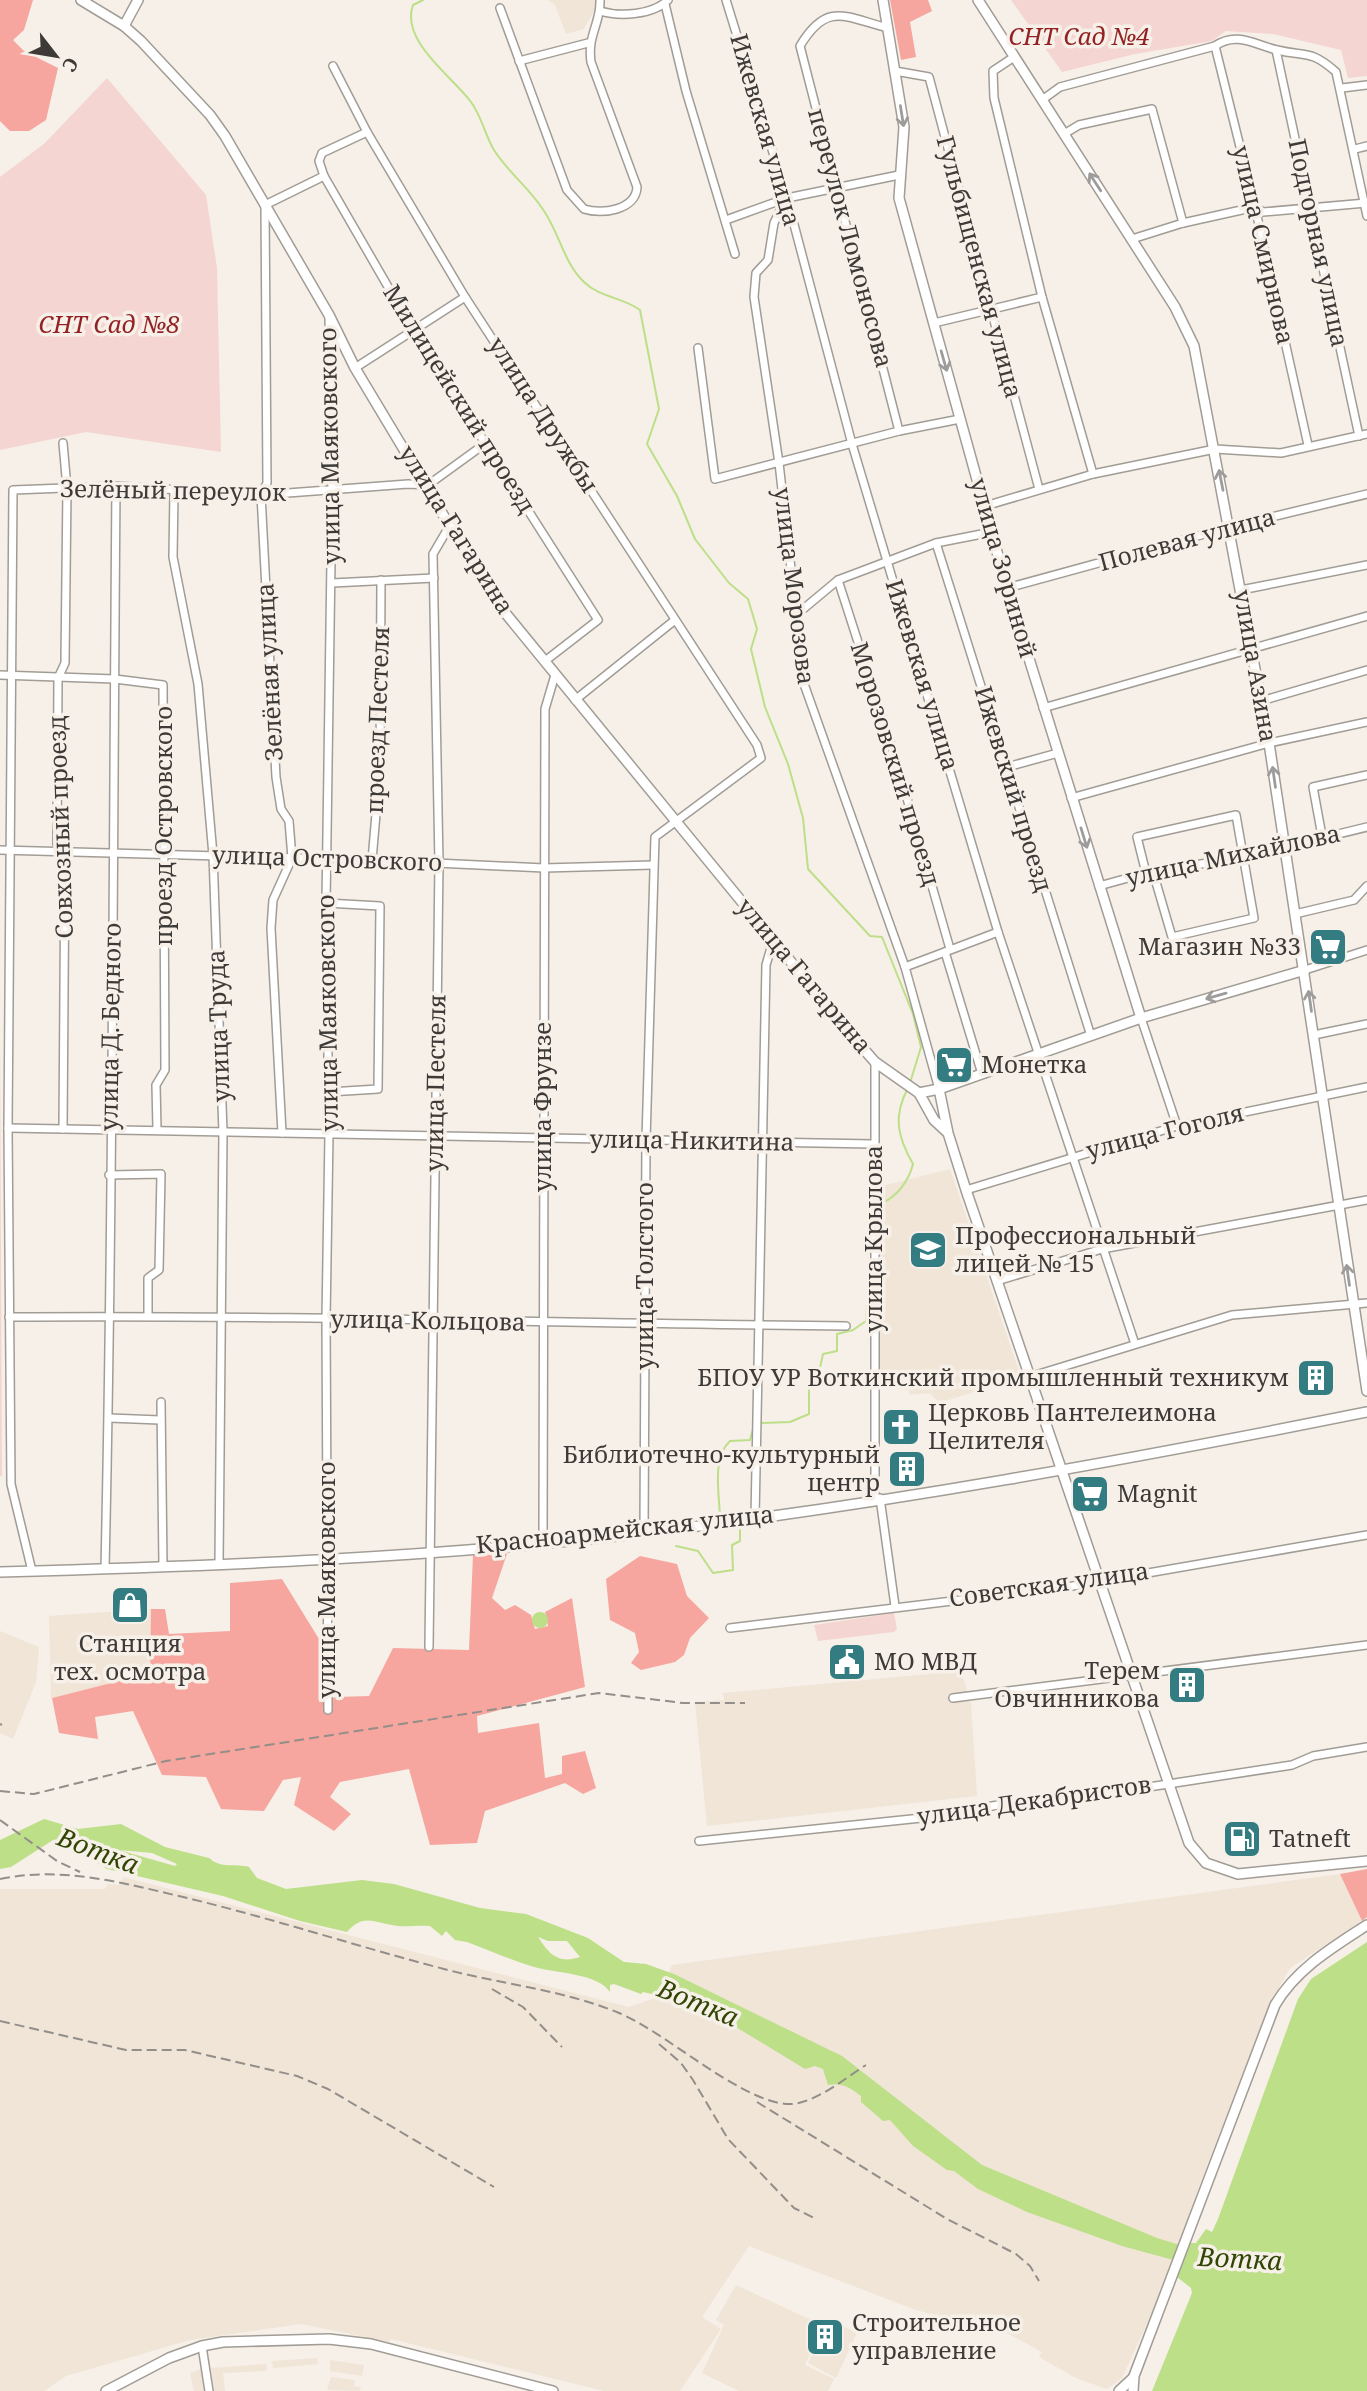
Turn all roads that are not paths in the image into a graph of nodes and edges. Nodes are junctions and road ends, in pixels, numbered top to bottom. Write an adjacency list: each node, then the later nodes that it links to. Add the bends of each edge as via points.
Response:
1 (80, 0): 10 (main road, улица Гагарина)
2 (138, 0): 10 (main road)
3 (600, 0): 9 (street)
4 (726, 0): 29 (street, Ижевская улица)
5 (884, 0): 11 (main road, улица Зориной)
6 (978, 0): 15 (main road, улица Азина)
7 (666, 2): 9 (street, via 622,15); 35 (street, via 686,91)
8 (500, 8): 16 (street)
9 (600, 11): 12 (street)
10 (124, 26): 31 (main road, улица Гагарина, via 210,115)
11 (888, 28): 18 (main road, улица Зориной); 28 (street, переулок Ломоносова, via 838,13 824,17 800,46)
12 (588, 43): 16 (street); 16 (street, via 637,187 632,201 606,212 584,209 567,190)
13 (1215, 46): 14 (street, via 1224,40 1240,40); 21 (street, via 1059,87); 32 (street, улица Смирнова)
14 (1276, 50): 20 (street, via 1305,52 1322,59 1336,72); 33 (street, Подгорная улица)
15 (1014, 57): 21 (main road, улица Азина); 40 (street, via 993,71 994,98)
16 (519, 61)
17 (333, 66): 22 (street, улица Дружбы)
18 (895, 71): 26 (main road, улица Зориной, one-way to 26, via 904,127); 41 (street, Гульбищенская улица, via 929,77)
19 (1367, 85): 20 (street)
20 (1342, 88): 25 (street)
21 (1042, 100): 23 (main road, улица Азина)
22 (367, 132): 27 (street, via 322,153 319,161); 39 (street, улица Дружбы)
23 (1065, 134): 36 (street, via 1079,125 1152,109); 37 (main road, улица Азина, one-way to 23)
24 (1367, 146): 25 (street)
25 (1355, 149): 30 (street)
26 (899, 175): 28 (street); 43 (main road, улица Зориной, via 899,198)
27 (324, 176): 31 (street); 44 (street, Милицейский проезд)
28 (837, 190): 29 (street); 48 (street, переулок Ломоносова)
29 (787, 198): 35 (street); 52 (street, Ижевская улица); 55 (street, улица Морозова, via 774,223 768,260 756,273 754,297)
30 (1366, 203): 33 (street); 34 (street)
31 (265, 205): 42 (main road, улица Гагарина); 64 (street, Зелёная улица, via 267,483)
32 (1255, 206): 33 (street, via 1264,212); 36 (street); 53 (street, улица Смирнова)
33 (1310, 206): 49 (street, Подгорная улица)
34 (1367, 216)
35 (726, 220): 38 (street)
36 (1183, 223): 37 (street)
37 (1132, 239): 54 (main road, улица Азина, via 1190,335)
38 (735, 254)
39 (465, 297): 44 (street); 80 (street, улица Дружбы)
40 (1042, 297): 41 (street); 56 (street)
41 (991, 308): 43 (street); 60 (street, Гульбищенская улица)
42 (329, 315): 46 (main road, улица Гагарина); 62 (street, улица Маяковского)
43 (934, 323): 47 (main road, улица Зориной, one-way to 47)
44 (413, 330): 46 (street); 51 (street, Милицейский проезд)
45 (698, 348): 55 (street, via 715,479)
46 (355, 368): 57 (main road, улица Гагарина)
47 (960, 419): 48 (street); 65 (main road, улица Зориной)
48 (900, 431): 52 (street)
49 (1363, 435): 53 (street)
50 (63, 443): 59 (street, Совхозный проезд)
51 (486, 443): 57 (street); 82 (street, Милицейский проезд, via 598,620)
52 (852, 444): 55 (street); 70 (street, Ижевская улица)
53 (1308, 445): 54 (street, via 1281,453)
54 (1215, 449): 56 (street); 67 (main road, улица Азина, one-way to 54)
55 (779, 463): 78 (street, улица Морозова)
56 (1093, 474): 60 (street)
57 (428, 485): 62 (street, Зелёный переулок); 66 (main road, улица Гагарина)
58 (116, 486): 59 (street, Зелёный переулок); 61 (street, Зелёный переулок); 88 (street, улица Д. Бедного)
59 (67, 488): 86 (street, Зелёный переулок, via 13,490); 87 (street, Совхозный проезд, via 65,663)
60 (1039, 489): 65 (street)
61 (174, 491): 64 (street, Зелёный переулок); 107 (street, улица Труда, via 173,557 198,684)
62 (332, 492): 64 (street, Зелёный переулок); 75 (street, улица Маяковского)
63 (1367, 494): 67 (street, Полевая улица)
64 (261, 495): 109 (street, Зелёная улица, via 276,776 281,809 289,821)
65 (985, 506): 68 (main road, улица Зориной)
66 (450, 525): 72 (street, улица Пестеля, via 433,554); 82 (main road, улица Гагарина, via 493,598)
67 (1230, 527): 76 (street, Полевая улица); 77 (main road, улица Азина)
68 (992, 532): 69 (street); 76 (main road, улица Зориной)
69 (936, 543): 70 (street); 95 (street, Ижевский проезд)
70 (888, 561): 74 (street); 120 (street, Ижевская улица)
71 (1367, 565): 77 (street)
72 (434, 578): 73 (street); 112 (street, улица Пестеля)
73 (381, 580): 75 (street); 111 (street, проезд Пестеля, via 380,768)
74 (838, 580): 78 (street); 123 (street, Морозовский проезд, via 896,760)
75 (331, 583): 110 (street, улица Маяковского)
76 (1007, 588): 91 (main road, улица Зориной)
77 (1241, 590): 81 (main road, улица Азина)
78 (796, 614): 124 (street, улица Морозова, via 804,684)
79 (1367, 615): 81 (street)
80 (675, 620): 89 (street); 98 (street, улица Дружбы, via 761,758)
81 (1251, 649): 90 (main road, улица Азина); 91 (street)
82 (545, 661): 84 (main road, улица Гагарина)
83 (1367, 670): 90 (street)
84 (555, 674): 89 (main road, улица Гагарина); 114 (street, улица Фрунзе, via 545,709)
85 (0, 675): 86 (street, проезд Островского)
86 (13, 676): 87 (street, проезд Островского); 103 (street)
87 (58, 678): 88 (street, проезд Островского); 104 (street, Совхозный проезд, via 57,844)
88 (114, 679): 105 (street, улица Д. Бедного); 106 (street, проезд Островского, via 163,685)
89 (575, 700): 98 (main road, улица Гагарина)
90 (1261, 701): 93 (main road, улица Азина)
91 (1043, 708): 94 (main road, улица Зориной)
92 (1367, 722): 93 (street)
93 (1269, 743): 97 (street); 101 (main road, улица Азина, one-way to 93)
94 (1058, 753): 95 (street); 97 (main road, улица Зориной)
95 (1007, 767): 129 (street, Ижевский проезд)
96 (1367, 775): 100 (street, via 1312,787)
97 (1071, 798): 116 (main road, улица Зориной, one-way to 116)
98 (677, 822): 113 (street, улица Толстого, via 655,837); 121 (main road, улица Гагарина)
99 (1367, 827): 100 (street, улица Михайлова)
100 (1322, 836): 101 (street, улица Михайлова)
101 (1284, 845): 108 (street, улица Михайлова); 119 (main road, улица Азина)
102 (0, 850): 103 (street, улица Островского)
103 (12, 850): 104 (street, улица Островского); 139 (street)
104 (65, 853): 105 (street, улица Островского); 140 (street, Совхозный проезд)
105 (112, 853): 106 (street, улица Островского); 141 (street, улица Д. Бедного)
106 (165, 855): 107 (street, улица Островского); 142 (street, проезд Островского, via 165,1070 156,1085)
107 (213, 855): 109 (street, улица Островского); 143 (street, улица Труда)
108 (1244, 857): 115 (street, улица Михайлова); 115 (street, via 1236,815 1137,837); 115 (street, via 1254,918 1172,937)
109 (292, 858): 110 (street, улица Островского); 144 (street, Зелёная улица, via 273,900 271,928)
110 (328, 859): 111 (street, улица Островского); 118 (street, улица Маяковского)
111 (372, 860): 112 (street, улица Островского)
112 (439, 863): 114 (street, улица Островского); 147 (street, улица Пестеля)
113 (653, 865): 114 (street, улица Островского); 149 (street, улица Толстого)
114 (544, 868): 148 (street, улица Фрунзе)
115 (1150, 872): 116 (street, улица Михайлова)
116 (1098, 886): 126 (main road, улица Зориной)
117 (1367, 886): 119 (street, via 1354,900)
118 (326, 903): 135 (street, улица Маяковского); 135 (street, via 380,906 378,1089)
119 (1295, 915): 125 (main road, улица Азина)
120 (998, 932): 123 (street); 130 (street, Ижевская улица)
121 (773, 940): 131 (main road, улица Гагарина); 150 (street, via 766,965)
122 (1367, 950): 125 (street)
123 (947, 951): 124 (street); 132 (street, Морозовский проезд)
124 (905, 967): 134 (street, улица Морозова)
125 (1305, 970): 126 (main road, one-way to 126); 128 (main road, улица Азина, one-way to 125)
126 (1141, 1018): 129 (main road); 138 (street, улица Зориной)
127 (1367, 1024): 128 (street)
128 (1314, 1035): 137 (main road, улица Азина)
129 (1091, 1036): 130 (main road)
130 (1038, 1054): 132 (main road); 152 (street, Ижевская улица)
131 (875, 1062): 136 (main road, улица Гагарина); 151 (street, улица Крылова)
132 (982, 1074): 134 (main road)
133 (1367, 1087): 137 (street, улица Гоголя)
134 (939, 1089): 136 (main road); 145 (main road)
135 (329, 1092): 146 (street, улица Маяковского)
136 (919, 1093): 145 (main road)
137 (1324, 1096): 138 (street, улица Гоголя); 156 (main road, улица Азина)
138 (1177, 1126): 152 (street, улица Гоголя)
139 (8, 1128): 140 (street, улица Никитина); 163 (street)
140 (63, 1129): 141 (street, улица Никитина)
141 (110, 1129): 142 (street, улица Никитина); 153 (street, улица Д. Бедного)
142 (156, 1129): 143 (street, улица Никитина)
143 (223, 1132): 144 (street, улица Никитина); 164 (street, улица Труда)
144 (282, 1133): 146 (street, улица Никитина)
145 (948, 1133): 154 (main road)
146 (329, 1134): 147 (street, улица Никитина); 166 (street, улица Маяковского)
147 (435, 1138): 148 (street, улица Никитина); 165 (street, улица Пестеля)
148 (543, 1138): 149 (street, улица Никитина); 167 (street, улица Фрунзе)
149 (646, 1140): 150 (street, улица Никитина); 168 (street, улица Толстого)
150 (762, 1142): 151 (street, улица Никитина); 169 (street)
151 (873, 1144): 179 (street, улица Крылова)
152 (1072, 1156): 154 (street, улица Гоголя); 157 (street, Ижевская улица)
153 (110, 1175): 161 (street, via 161,1174 159,1270 148,1278); 162 (street, улица Д. Бедного)
154 (966, 1190): 158 (main road)
155 (1367, 1200): 156 (street)
156 (1338, 1206): 157 (street); 160 (main road, улица Азина, one-way to 156)
157 (1102, 1248): 158 (street); 171 (street, Ижевская улица)
158 (997, 1281): 172 (main road)
159 (1367, 1303): 160 (street)
160 (1353, 1306): 171 (street, via 1232,1315); 173 (main road, улица Азина)
161 (148, 1315): 162 (street, улица Кольцова); 164 (street, улица Кольцова)
162 (111, 1316): 163 (street, улица Кольцова); 176 (street, улица Д. Бедного)
163 (9, 1317): 189 (street, via 11,1485)
164 (220, 1318): 166 (street, улица Кольцова); 186 (street, улица Труда)
165 (434, 1318): 166 (street, улица Кольцова); 167 (street, улица Кольцова); 184 (street, улица Пестеля)
166 (326, 1320): 185 (street, улица Маяковского)
167 (544, 1322): 168 (street, улица Кольцова); 183 (street, улица Фрунзе)
168 (644, 1324): 169 (street, улица Кольцова); 181 (street, улица Толстого)
169 (757, 1325): 170 (street, улица Кольцова); 180 (street)
170 (846, 1326)
171 (1135, 1344): 172 (street)
172 (1029, 1377): 178 (main road)
173 (1367, 1391)
174 (161, 1402): 177 (street)
175 (1367, 1412): 178 (main road, Красноармейская улица)
176 (109, 1418): 177 (street); 188 (street, улица Д. Бедного)
177 (160, 1420): 187 (street)
178 (1063, 1471): 179 (main road, Красноармейская улица); 191 (main road)
179 (878, 1499): 180 (main road, Красноармейская улица); 192 (street, улица Крылова)
180 (755, 1518): 181 (main road, Красноармейская улица)
181 (644, 1532): 183 (main road, Красноармейская улица)
182 (1367, 1535): 191 (street, Советская улица)
183 (543, 1542): 184 (main road, Красноармейская улица)
184 (431, 1550): 185 (main road, Красноармейская улица); 195 (street, улица Пестеля)
185 (327, 1560): 186 (main road, Красноармейская улица); 198 (street, улица Маяковского)
186 (219, 1563): 187 (main road, Красноармейская улица)
187 (163, 1566): 188 (main road, Красноармейская улица)
188 (105, 1569): 189 (main road, Красноармейская улица)
189 (32, 1571): 190 (main road, Красноармейская улица)
190 (0, 1572)
191 (1102, 1581): 192 (street, Советская улица); 196 (main road)
192 (895, 1606): 193 (street, Советская улица)
193 (730, 1628)
194 (1367, 1645): 196 (street)
195 (429, 1647)
196 (1133, 1675): 197 (street); 200 (main road)
197 (953, 1698)
198 (328, 1710)
199 (1367, 1747): 200 (street, улица Декабристов, via 1313,1756 1292,1765)
200 (1166, 1783): 201 (street, улица Декабристов, via 931,1816); 202 (main road, via 1189,1843 1216,1868 1246,1874)
201 (699, 1841)
202 (1367, 1861)
203 (1367, 1925): 205 (main road, via 1307,1967 1280,1996 1270,2015)
204 (202, 2346): 206 (main road); 207 (street); 208 (main road, via 351,2340)
205 (1134, 2376): 209 (main road); 210 (main road)
206 (106, 2391)
207 (209, 2391)
208 (552, 2391)
209 (1119, 2391)
210 (1132, 2391)

